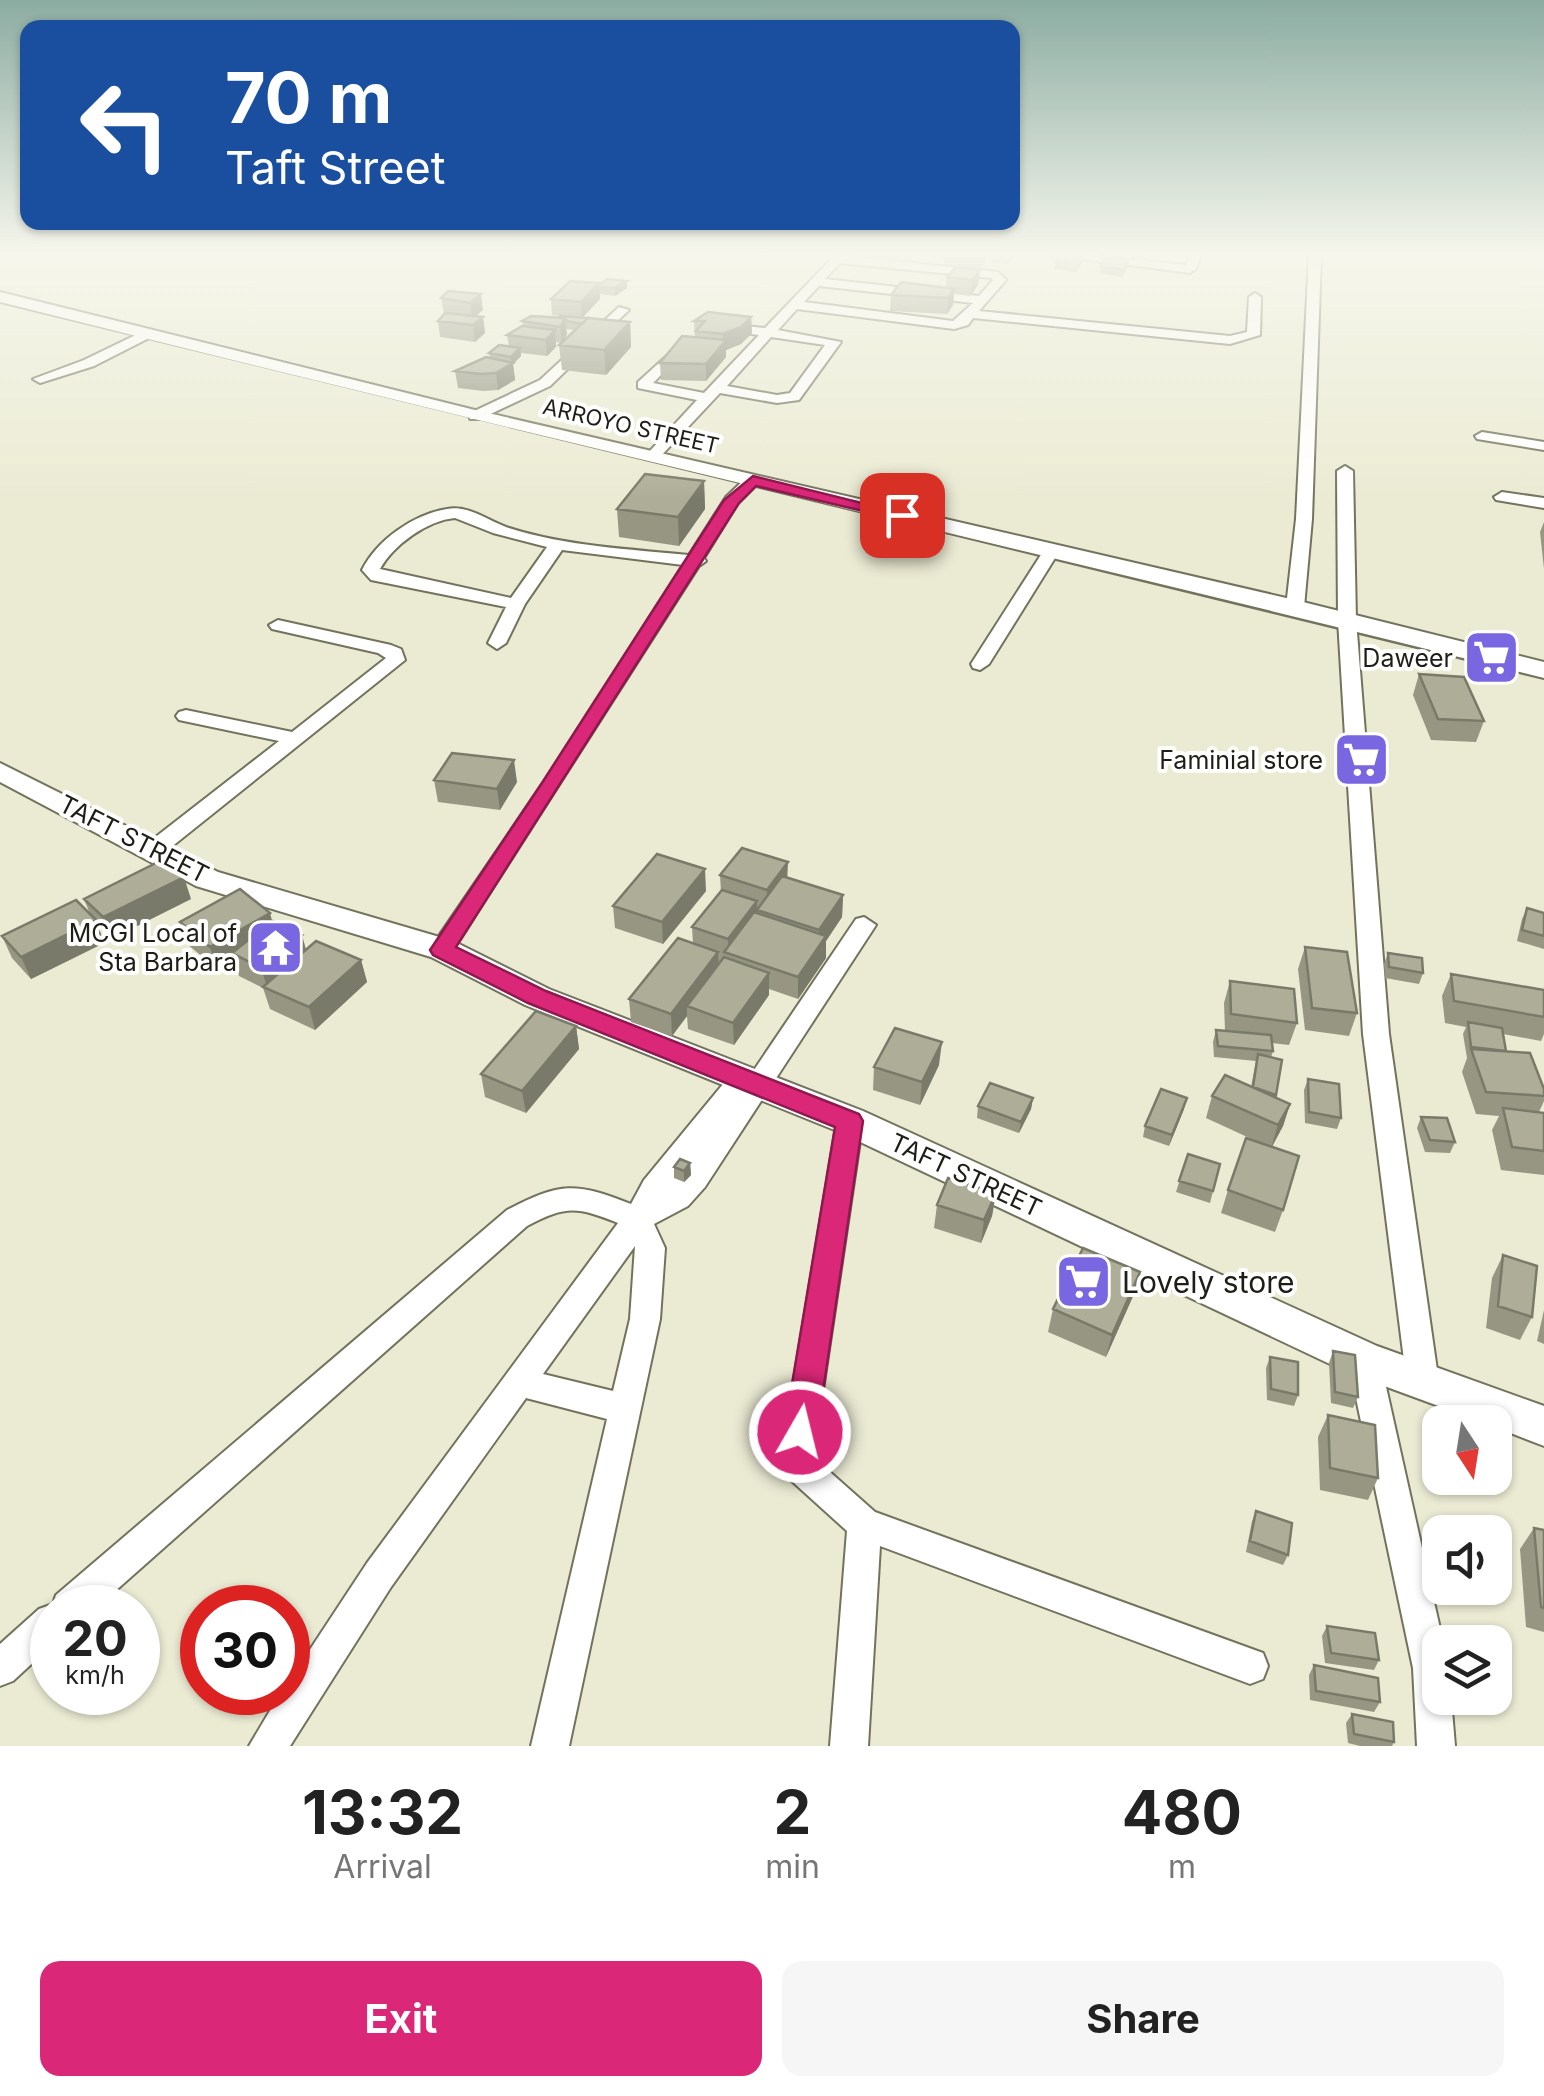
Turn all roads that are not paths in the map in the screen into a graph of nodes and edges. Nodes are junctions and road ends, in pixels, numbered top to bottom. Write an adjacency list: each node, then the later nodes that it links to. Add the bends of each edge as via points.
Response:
1 (141, 336): 14 (street)
2 (156, 336): 16 (street, ARROYO STREET)
3 (595, 336): 16 (street, via 545,384)
4 (694, 336): 15 (street, via 643,384)
5 (765, 336): 15 (street)
6 (800, 336): 15 (street, via 832,340 834,346 794,396)
7 (1056, 336): 12 (street)
8 (1157, 336): 13 (street)
9 (1202, 336): 10 (street)
10 (1253, 336)
11 (1318, 336): 24 (street)
12 (1052, 343)
13 (1151, 350)
14 (40, 379)
15 (712, 393): 19 (street)
16 (474, 416): 19 (street, ARROYO STREET)
17 (1482, 436): 18 (street)
18 (1544, 446)
19 (653, 456): 21 (street, ARROYO STREET)
20 (1345, 471): 24 (street)
21 (753, 480): 26 (street, ARROYO STREET); 27 (street, via 732,500)
22 (1502, 497): 23 (street)
23 (1544, 502)
24 (1326, 522): 29 (street); 30 (street)
25 (556, 546): 27 (street); 28 (street); 28 (street, via 446,513 387,546 371,570)
26 (1052, 550): 29 (street, ARROYO STREET); 33 (street)
27 (696, 560): 40 (street)
28 (516, 604): 32 (street)
29 (1295, 607): 30 (street, ARROYO STREET)
30 (1347, 620): 34 (street, ARROYO STREET); 46 (street, via 1376,1034)
31 (278, 626): 36 (street, via 394,653 396,660)
32 (497, 643)
33 (980, 664)
34 (1544, 670)
35 (186, 716): 36 (street)
36 (298, 739): 38 (street)
37 (0, 771): 38 (street, TAFT STREET)
38 (152, 851): 40 (street, TAFT STREET, via 206,878)
39 (864, 925): 41 (street)
40 (442, 950): 41 (street, TAFT STREET, via 537,997)
41 (750, 1083): 42 (street, TAFT STREET); 43 (street, via 686,1189)
42 (850, 1121): 44 (street, TAFT STREET); 49 (street, via 796,1463)
43 (638, 1219): 45 (street); 47 (street, via 650,1248 645,1319); 50 (street, via 590,1200 553,1198 517,1218)
44 (1364, 1360): 46 (street, TAFT STREET); 57 (street, via 1431,1668)
45 (519, 1382): 47 (street); 54 (street, via 379,1575)
46 (1423, 1384): 48 (street, TAFT STREET)
47 (625, 1409): 55 (street)
48 (1544, 1426)
49 (864, 1524): 52 (street); 56 (street)
50 (95, 1585)
51 (30, 1641): 53 (street)
52 (1250, 1666)
53 (0, 1668)
54 (268, 1746)
55 (550, 1746)
56 (849, 1746)
57 (1436, 1746)

